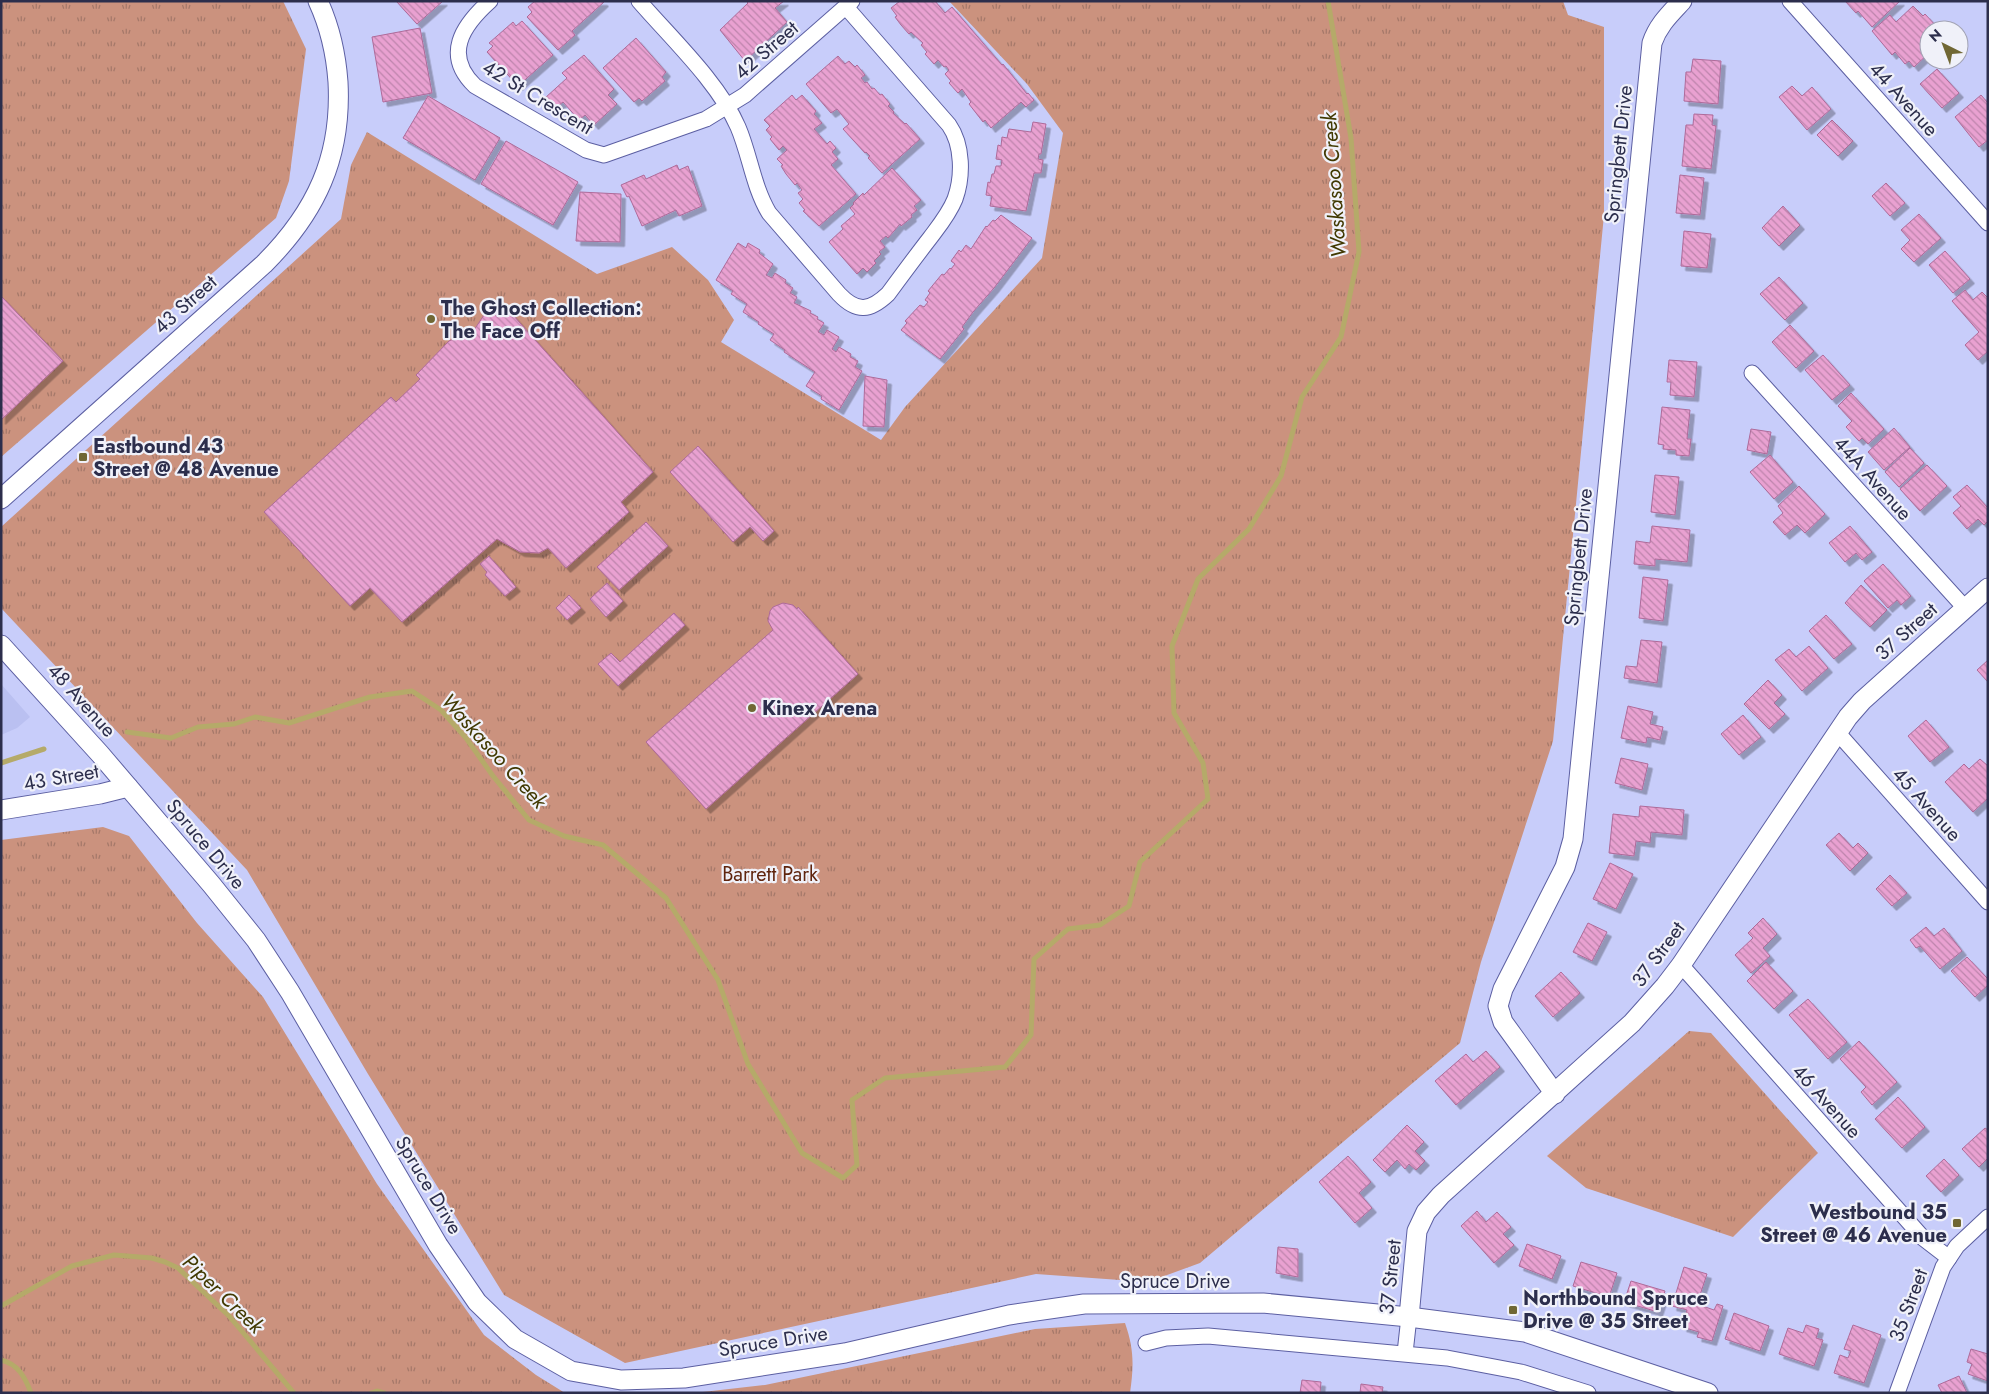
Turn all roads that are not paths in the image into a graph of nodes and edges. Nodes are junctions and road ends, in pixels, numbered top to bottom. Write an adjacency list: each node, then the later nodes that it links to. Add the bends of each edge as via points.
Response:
1 (318, 1): 10 (street, 43 Street, via 335,54 339,104 335,142 325,177 298,226 283,245)
2 (490, 1): 7 (street, 42 St Crescent, via 468,24 458,45 466,76 476,86 586,150 598,155 619,151 706,119)
3 (639, 1): 7 (street)
4 (1682, 1): 19 (street, Springbett Drive, via 1662,22 1652,42 1574,839 1565,867 1503,989 1498,1006 1503,1022)
5 (1790, 1): 8 (street, 44 Avenue)
6 (849, 4): 7 (street, 42 Street); 7 (street, via 949,125 958,146 959,182 947,215 879,302 859,308 848,304 778,226 761,200)
7 (728, 107)
8 (1988, 223)
9 (1752, 373): 12 (street, 44A Avenue)
10 (1, 499)
11 (1988, 588): 12 (street, 37 Street)
12 (1965, 608): 14 (street, 37 Street, via 1862,701)
13 (1, 646): 15 (street, 48 Avenue)
14 (1837, 732): 17 (street, 45 Avenue); 18 (street, 37 Street)
15 (128, 787): 16 (street, 43 Street); 22 (street, Spruce Drive, via 235,913 275,968 438,1245 477,1302 515,1339 571,1371 621,1380 684,1378 845,1353 1009,1316 1084,1304 1263,1303)
16 (1, 810)
17 (1988, 902)
18 (1681, 966): 19 (street, 37 Street, via 1632,1023); 21 (street, 46 Avenue, via 1923,1238)
19 (1555, 1094): 22 (street, 37 Street, via 1441,1194 1426,1212 1417,1232)
20 (1988, 1217): 21 (street, 35 Street)
21 (1949, 1258): 27 (street, 35 Street, via 1939,1276)
22 (1409, 1317): 24 (street, 37 Street); 26 (street, Spruce Drive, via 1525,1332)
23 (1146, 1343): 24 (street, via 1166,1338 1208,1336)
24 (1405, 1353): 25 (street, via 1492,1365 1536,1375)
25 (1588, 1393)
26 (1708, 1393)
27 (1897, 1393)

